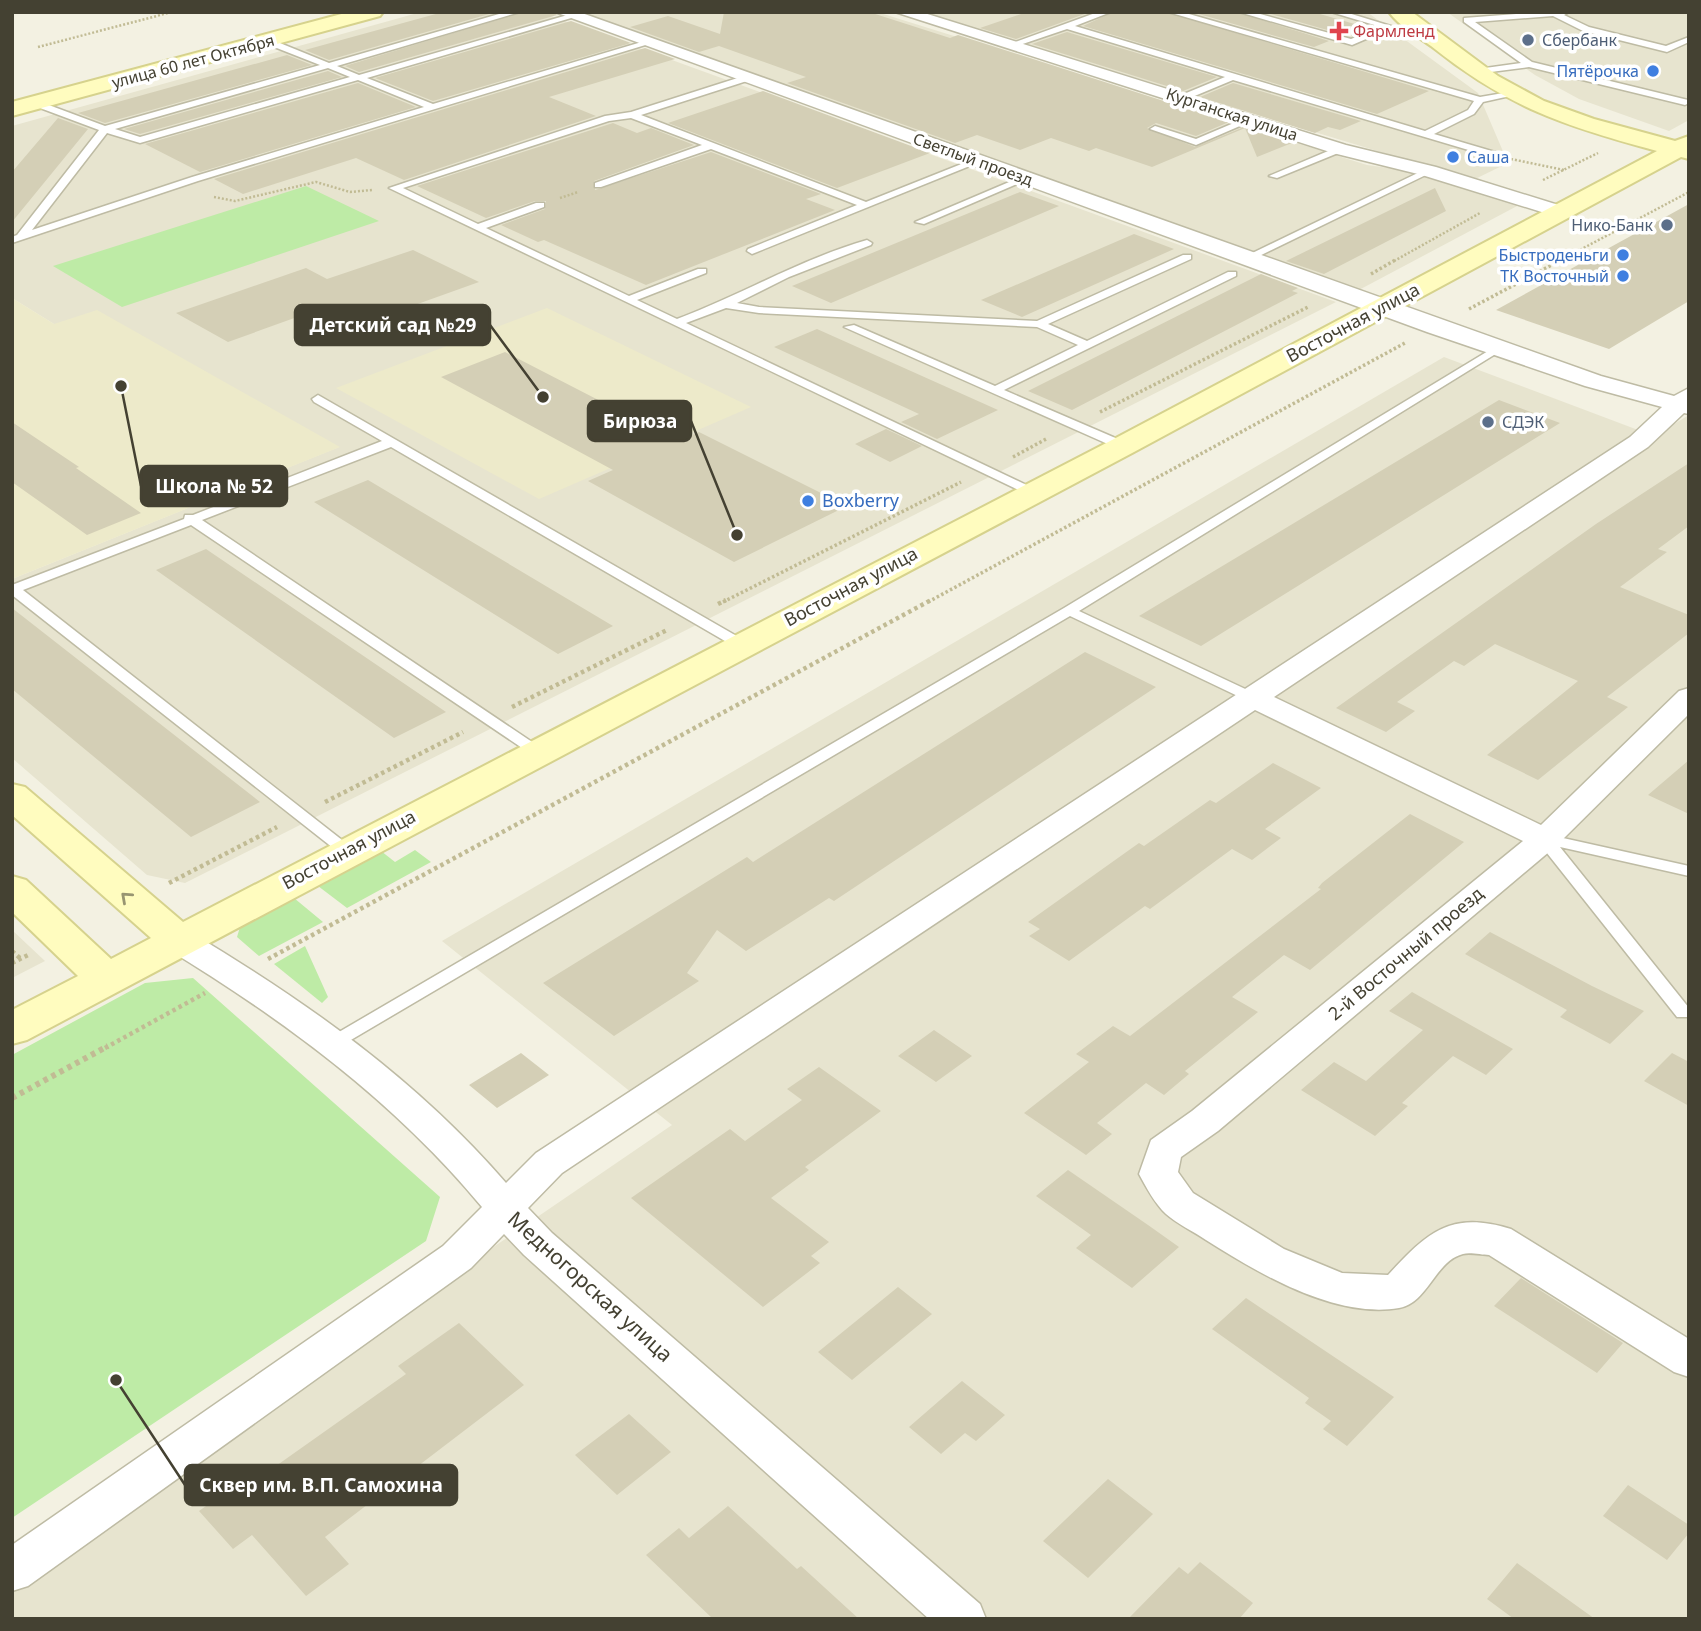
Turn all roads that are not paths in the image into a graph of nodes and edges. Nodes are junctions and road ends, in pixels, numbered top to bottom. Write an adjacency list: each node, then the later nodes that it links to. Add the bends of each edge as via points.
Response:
1 (516, 12): 18 (lane)
2 (903, 12): 16 (street, Курганская улица)
3 (1107, 12): 12 (lane)
4 (1172, 12): 25 (lane)
5 (1243, 12): 11 (lane, via 1352,42)
6 (1335, 12): 11 (lane)
7 (1571, 12): 9 (lane)
8 (361, 13): 14 (main road, улица 60 лет Октября)
9 (1555, 13): 13 (lane, via 1586,29 1667,49); 17 (lane, via 1467,20)
10 (569, 14): 15 (street, Светлый проезд); 20 (lane)
11 (1402, 21): 19 (main road)
12 (1067, 26): 16 (lane); 21 (lane)
13 (1689, 39)
14 (267, 41): 18 (lane); 27 (main road, улица 60 лет Октября)
15 (648, 43): 22 (street, Светлый проезд); 28 (lane)
16 (1011, 45): 24 (street, Курганская улица)
17 (1529, 64): 19 (lane); 26 (lane)
18 (327, 65): 20 (lane); 32 (lane)
19 (1479, 72): 23 (main road)
20 (358, 77): 28 (lane); 32 (lane, via 140,140)
21 (1233, 77): 24 (lane); 34 (lane)
22 (747, 78): 30 (lane); 39 (street, Светлый проезд)
23 (1515, 94): 25 (lane); 36 (main road, via 1549,109)
24 (1182, 97): 31 (street, Курганская улица)
25 (1480, 100): 34 (lane, via 1471,112)
26 (1685, 102)
27 (35, 103): 29 (main road, улица 60 лет Октября); 32 (lane)
28 (433, 107): 49 (lane)
29 (12, 109)
30 (632, 115): 35 (lane); 48 (lane, via 608,118 394,188)
31 (1251, 119): 33 (lane, via 1196,142); 37 (street, Курганская улица)
32 (105, 129): 49 (lane)
33 (1155, 129)
34 (1426, 134): 38 (lane)
35 (709, 146): 43 (lane); 45 (lane)
36 (1685, 148): 46 (main road, Восточная улица)
37 (1340, 149): 40 (street, Курганская улица); 41 (lane)
38 (1492, 154)
39 (977, 161): 42 (street, Светлый проезд); 45 (lane)
40 (1429, 171): 46 (street, Курганская улица); 53 (lane)
41 (1274, 176)
42 (1026, 178): 47 (lane); 53 (street, Светлый проезд)
43 (598, 185)
44 (540, 205): 48 (lane)
45 (865, 205): 51 (lane)
46 (1561, 212): 58 (main road, Восточная улица)
47 (920, 222)
48 (479, 227): 56 (lane)
49 (16, 239)
50 (867, 243): 57 (lane)
51 (752, 251)
52 (1187, 257): 60 (lane)
53 (1247, 258): 58 (street, Светлый проезд)
54 (702, 271): 56 (lane)
55 (1232, 274): 62 (lane)
56 (630, 299): 59 (lane)
57 (725, 305): 59 (lane); 60 (lane)
58 (1383, 307): 63 (street, Светлый проезд); 68 (main road, Восточная улица)
59 (679, 322): 69 (lane)
60 (1039, 324): 62 (lane)
61 (850, 327): 64 (lane)
62 (1087, 345): 64 (lane)
63 (1498, 348): 66 (street, Светлый проезд, via 1604,384); 72 (lane)
64 (995, 390): 68 (lane)
65 (318, 399): 67 (lane)
66 (1685, 402): 74 (street, via 1639,442)
67 (392, 442): 70 (lane); 73 (lane)
68 (1123, 446): 69 (main road, Восточная улица)
69 (1031, 492): 73 (main road, Восточная улица)
70 (190, 518): 71 (lane); 76 (lane)
71 (13, 590): 79 (lane)
72 (1069, 611): 74 (lane); 86 (lane)
73 (742, 645): 76 (main road, Восточная улица)
74 (1251, 696): 78 (street); 87 (street, via 549,1163)
75 (1689, 697): 78 (street, 2-й Восточный проезд)
76 (536, 751): 79 (main road, Восточная улица)
77 (12, 794): 82 (main road, one-way to 77)
78 (1545, 839): 80 (lane); 84 (lane); 88 (street, 2-й Восточный проезд, via 1164,1150 1158,1174 1179,1203 1269,1260 1338,1289 1398,1292 1436,1250 1458,1238 1497,1240)
79 (348, 850): 82 (main road, Восточная улица)
80 (1689, 871)
81 (12, 889): 83 (main road)
82 (178, 940): 83 (main road, Восточная улица); 86 (street, Медногорская улица, via 238,975)
83 (106, 978): 85 (main road, Восточная улица)
84 (1683, 1013)
85 (12, 1028)
86 (333, 1043): 87 (street, Медногорская улица, via 448,1144)
87 (505, 1210): 89 (street, via 457,1257); 90 (street, Медногорская улица)
88 (1689, 1360)
89 (12, 1571)
90 (963, 1619)

